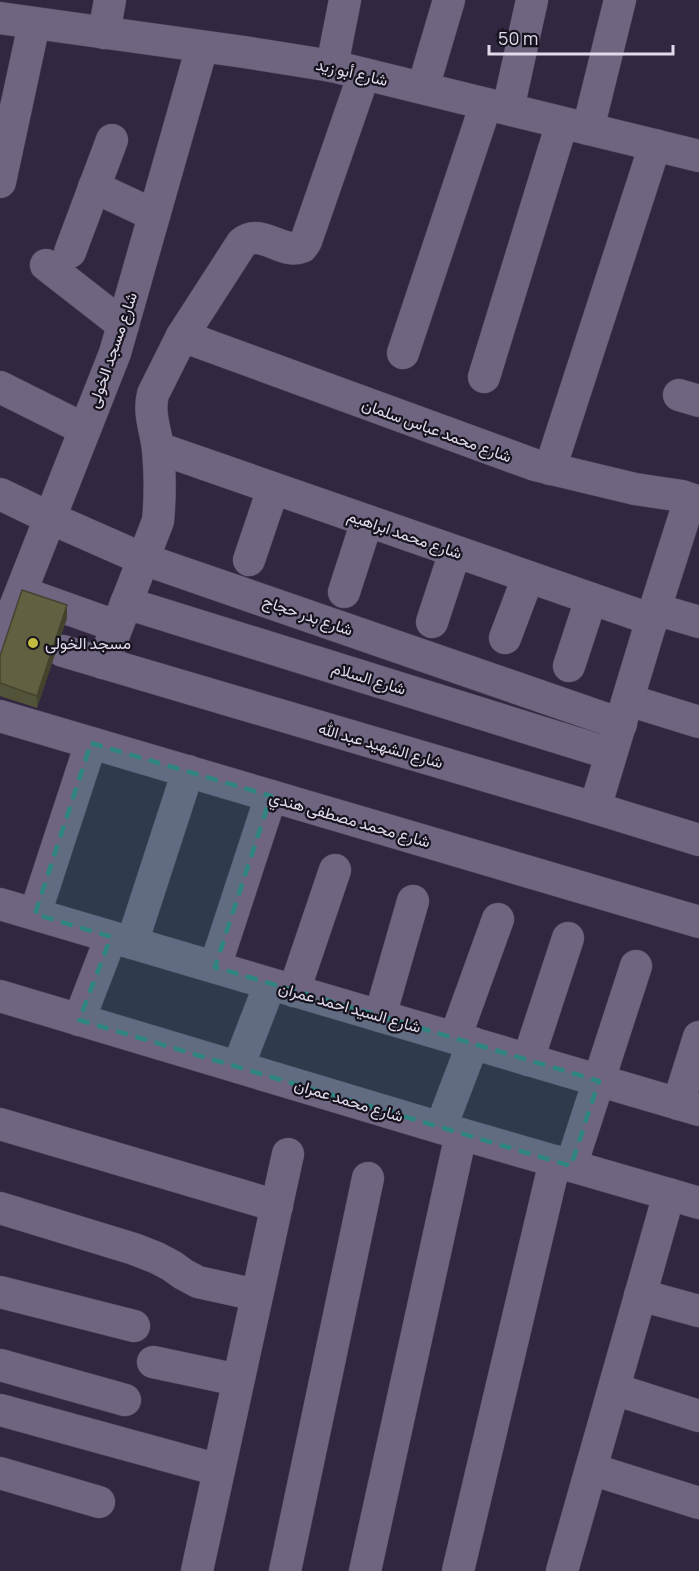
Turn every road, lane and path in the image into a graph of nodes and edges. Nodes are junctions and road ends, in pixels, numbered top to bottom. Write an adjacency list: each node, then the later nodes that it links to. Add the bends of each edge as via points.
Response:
1 (110, 0): 8 (street)
2 (345, 0): 10 (street)
3 (449, 0): 12 (street)
4 (532, 0): 13 (street)
5 (620, 0): 14 (street)
6 (0, 18): 7 (street, شارع أبو زيد)
7 (34, 24): 8 (street, شارع أبو زيد); 18 (street)
8 (104, 33): 9 (street, شارع أبو زيد)
9 (202, 47): 10 (street, شارع أبو زيد); 20 (street, شارع مسجد الخولى)
10 (332, 66): 11 (street, شارع أبو زيد)
11 (364, 74): 12 (street, شارع أبو زيد); 22 (street, via 302,247 293,249 257,238 246,239)
12 (423, 88): 13 (street, شارع أبو زيد)
13 (497, 107): 14 (street, شارع أبو زيد); 23 (street)
14 (575, 126): 16 (street, شارع أبو زيد); 24 (street)
15 (112, 140): 19 (street)
16 (655, 145): 17 (street, شارع أبو زيد); 28 (street)
17 (699, 156)
18 (2, 168)
19 (94, 187): 20 (street); 21 (street, via 58,259)
20 (154, 215): 21 (street, شارع مسجد الخولى)
21 (123, 325): 26 (street, شارع مسجد الخولى)
22 (182, 336): 27 (street, via 150,404); 28 (street, شارع محمد عباس سلمان)
23 (403, 353)
24 (484, 376)
25 (0, 387): 26 (street)
26 (84, 429): 32 (street, شارع مسجد الخولى)
27 (158, 448): 29 (street, شارع محمد ابراهيم); 35 (street, via 158,521)
28 (550, 469): 31 (street, شارع محمد عباس سلمان)
29 (273, 489): 33 (street, شارع محمد ابراهيم); 36 (street)
30 (0, 494): 32 (street, شارع بدر حجاج)
31 (694, 500): 42 (street)
32 (50, 518): 35 (street, شارع بدر حجاج); 38 (street, شارع مسجد الخولى)
33 (367, 521): 34 (street, شارع محمد ابراهيم); 39 (street)
34 (455, 552): 37 (street, شارع محمد ابراهيم); 43 (street)
35 (143, 559): 41 (street); 50 (street, شارع بدر حجاج)
36 (249, 560)
37 (528, 578): 40 (street, شارع محمد ابراهيم); 45 (street)
38 (10, 588): 41 (street, شارع السلام); 46 (street, شارع مسجد الخولى)
39 (344, 592)
40 (591, 599): 42 (street, شارع محمد ابراهيم); 49 (street)
41 (121, 614): 48 (street); 54 (street, شارع السلام)
42 (654, 614): 44 (street, شارع محمد ابراهيم); 50 (street)
43 (432, 622)
44 (699, 622)
45 (506, 638)
46 (0, 645)
47 (63, 651): 48 (street, شارع الشهيد عبد الله)
48 (103, 663): 57 (street, شارع الشهيد عبد الله)
49 (569, 666)
50 (624, 712): 52 (street, شارع بدر حجاج); 54 (street)
51 (0, 716): 53 (street, شارع محمد مصطفى هندي)
52 (699, 722)
53 (91, 743): 55 (street, شارع محمد مصطفى هندي); 62 (street)
54 (611, 754): 57 (street)
55 (188, 771): 56 (street, شارع محمد مصطفى هندي); 66 (street)
56 (271, 796): 64 (street, شارع محمد مصطفى هندي); 68 (street)
57 (595, 808): 58 (street, شارع الشهيد عبد الله)
58 (699, 840)
59 (335, 870): 69 (street)
60 (413, 901): 71 (street)
61 (0, 904): 62 (street, شارع السيد احمد عمران)
62 (35, 914): 66 (street, شارع السيد احمد عمران)
63 (498, 919): 74 (street)
64 (699, 922)
65 (568, 938): 75 (street)
66 (122, 940): 68 (street, شارع السيد احمد عمران); 72 (street)
67 (636, 966): 77 (street)
68 (215, 967): 69 (street, شارع السيد احمد عمران)
69 (282, 987): 71 (street, شارع السيد احمد عمران); 76 (street)
70 (0, 996): 72 (street, شارع محمد عمران)
71 (380, 1016): 74 (street, شارع السيد احمد عمران)
72 (78, 1020): 76 (street, شارع محمد عمران)
73 (699, 1037): 78 (street)
74 (464, 1040): 75 (street, شارع السيد احمد عمران); 80 (street)
75 (528, 1060): 77 (street, شارع السيد احمد عمران)
76 (238, 1067): 80 (street, شارع محمد عمران)
77 (599, 1081): 78 (street, شارع السيد احمد عمران); 82 (street)
78 (688, 1107)
79 (0, 1124): 86 (street)
80 (451, 1131): 82 (street, شارع محمد عمران); 107 (street)
81 (288, 1154): 86 (street)
82 (563, 1163): 84 (street, شارع محمد عمران); 108 (street)
83 (368, 1178): 106 (street)
84 (669, 1194): 85 (street, شارع محمد عمران); 90 (street)
85 (699, 1203)
86 (276, 1206): 89 (street)
87 (0, 1208): 89 (street, via 157,1258 198,1282)
88 (0, 1292): 92 (street)
89 (257, 1295): 95 (street)
90 (640, 1295): 91 (street); 96 (street)
91 (699, 1311)
92 (134, 1326)
93 (153, 1362): 95 (street)
94 (0, 1365): 97 (street)
95 (238, 1380): 101 (street)
96 (614, 1389): 99 (street); 100 (street)
97 (124, 1400)
98 (0, 1410): 101 (street)
99 (699, 1416)
100 (591, 1469): 104 (street); 109 (street)
101 (219, 1470): 105 (street)
102 (0, 1473): 103 (street)
103 (99, 1502)
104 (699, 1503)
105 (197, 1571)
106 (285, 1571)
107 (365, 1571)
108 (458, 1571)
109 (562, 1571)

